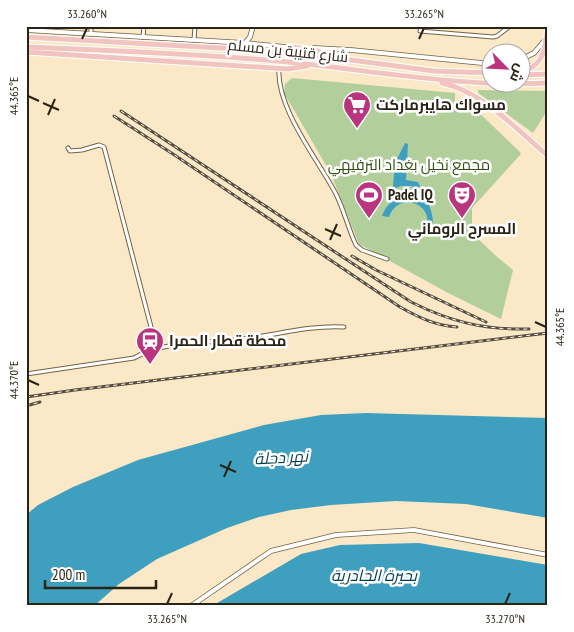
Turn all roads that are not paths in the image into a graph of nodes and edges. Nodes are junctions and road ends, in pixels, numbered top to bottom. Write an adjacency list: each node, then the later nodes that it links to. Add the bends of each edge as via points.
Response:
1 (92, 26): 12 (street)
2 (144, 26): 14 (street)
3 (195, 26): 16 (street)
4 (379, 26): 5 (street)
5 (386, 26)
6 (421, 26): 7 (street, via 420,31 493,37)
7 (510, 26)
8 (548, 26): 15 (main road)
9 (253, 28): 17 (street); 18 (street)
10 (36, 29): 11 (street); 12 (street)
11 (26, 30)
12 (91, 34): 14 (street)
13 (26, 37): 23 (highway, شارع قتيبة بن مسلم, via 255,50)
14 (143, 38): 16 (street)
15 (546, 38): 22 (street); 26 (highway, via 543,53)
16 (194, 40): 17 (street)
17 (245, 43): 18 (street)
18 (259, 44): 20 (street)
19 (26, 46): 25 (highway, شارع قتيبة بن مسلم)
20 (293, 48): 23 (highway, via 318,51); 24 (street, via 351,50)
21 (26, 52): 27 (highway)
22 (532, 54)
23 (336, 58): 28 (highway, شارع قتيبة بن مسلم, via 434,71)
24 (482, 63)
25 (310, 65): 27 (highway); 31 (highway, شارع قتيبة بن مسلم)
26 (532, 66)
27 (278, 68): 35 (street, via 279,87 286,107 336,194 356,244 362,250)
28 (482, 73)
29 (532, 74): 30 (highway)
30 (548, 74)
31 (424, 79): 32 (highway, شارع قتيبة بن مسلم, via 483,84); 34 (highway, via 452,85 484,102)
32 (548, 83)
33 (68, 148): 37 (street, via 76,151 99,145 104,147)
34 (548, 156)
35 (387, 259)
36 (344, 327): 37 (street, via 327,326 243,339 196,342)
37 (157, 350): 38 (street, via 134,358)
38 (26, 374)
39 (548, 555): 40 (street, via 414,530 336,535 271,551)
40 (191, 606)

